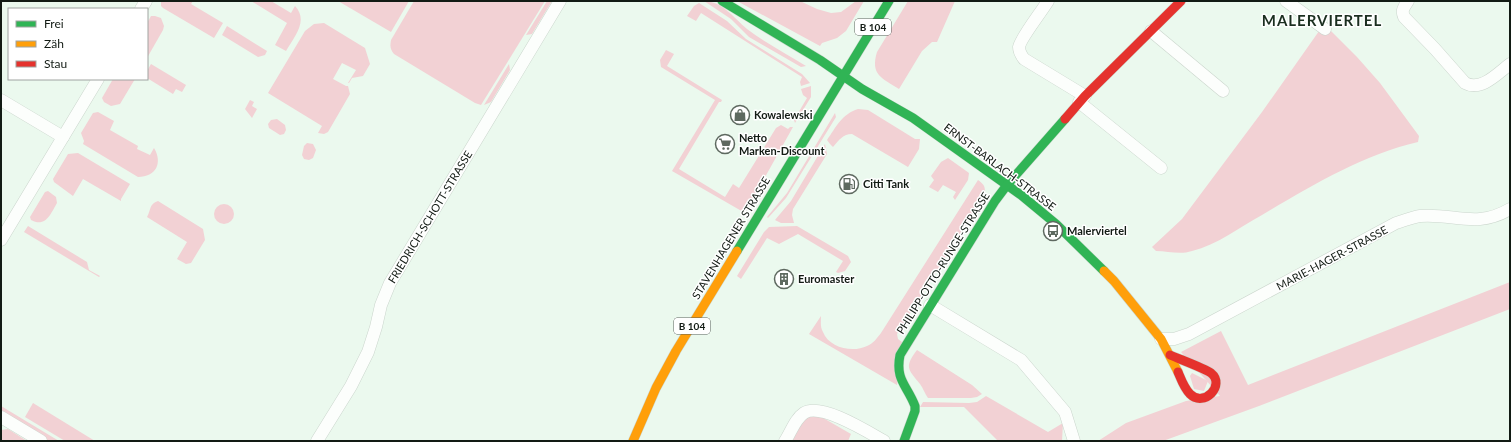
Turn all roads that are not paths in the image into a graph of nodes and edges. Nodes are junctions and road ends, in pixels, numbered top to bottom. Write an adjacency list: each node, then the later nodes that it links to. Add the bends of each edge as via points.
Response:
1 (560, 1): 26 (street, FRIEDRICH-SCHOTT-STRASSE, via 390,283 368,352)
2 (722, 1): 11 (street, ERNST-BARLACH-STRASSE)
3 (889, 1): 11 (street, STAVENHAGENER STRASSE / B 104)
4 (1048, 1): 14 (street, via 1022,39 1020,54)
5 (1181, 1): 9 (street, PHILIPP-OTTO-RUNGE-STRASSE)
6 (1286, 1): 8 (street)
7 (1408, 1): 10 (street, via 1402,12 1404,17 1466,83 1477,86 1484,83)
8 (1325, 30)
9 (1151, 31): 13 (street); 14 (street, PHILIPP-OTTO-RUNGE-STRASSE)
10 (1510, 64)
11 (843, 76): 18 (street, ERNST-BARLACH-STRASSE, via 862,90 913,118); 27 (street, STAVENHAGENER STRASSE / B 104, via 676,351 656,388)
12 (97, 80): 16 (street)
13 (1223, 91)
14 (1082, 99): 17 (street); 18 (street, PHILIPP-OTTO-RUNGE-STRASSE)
15 (1, 100): 16 (street)
16 (63, 137): 20 (street)
17 (1160, 168)
18 (1007, 185): 21 (street, PHILIPP-OTTO-RUNGE-STRASSE); 22 (street, ERNST-BARLACH-STRASSE, via 1056,224 1114,281)
19 (1510, 209): 22 (street, MARIE-HAGER-STRASSE, via 1500,215 1478,220 1419,216 1396,223 1189,334 1174,339)
20 (1, 240)
21 (930, 305): 30 (street, PHILIPP-OTTO-RUNGE-STRASSE, via 900,355 899,376 915,406); 31 (street, via 1021,360 1065,412)
22 (1161, 339): 23 (street, ERNST-BARLACH-STRASSE)
23 (1170, 355): 23 (street, ERNST-BARLACH-STRASSE, via 1190,394 1196,398 1204,398 1211,394 1215,388 1215,380 1211,373)
24 (1, 417): 25 (street)
25 (41, 441)
26 (318, 441)
27 (633, 441)
28 (785, 441): 29 (street, via 798,419 806,412 813,411 824,412 848,422)
29 (884, 441)
30 (904, 441)
31 (1074, 441)

